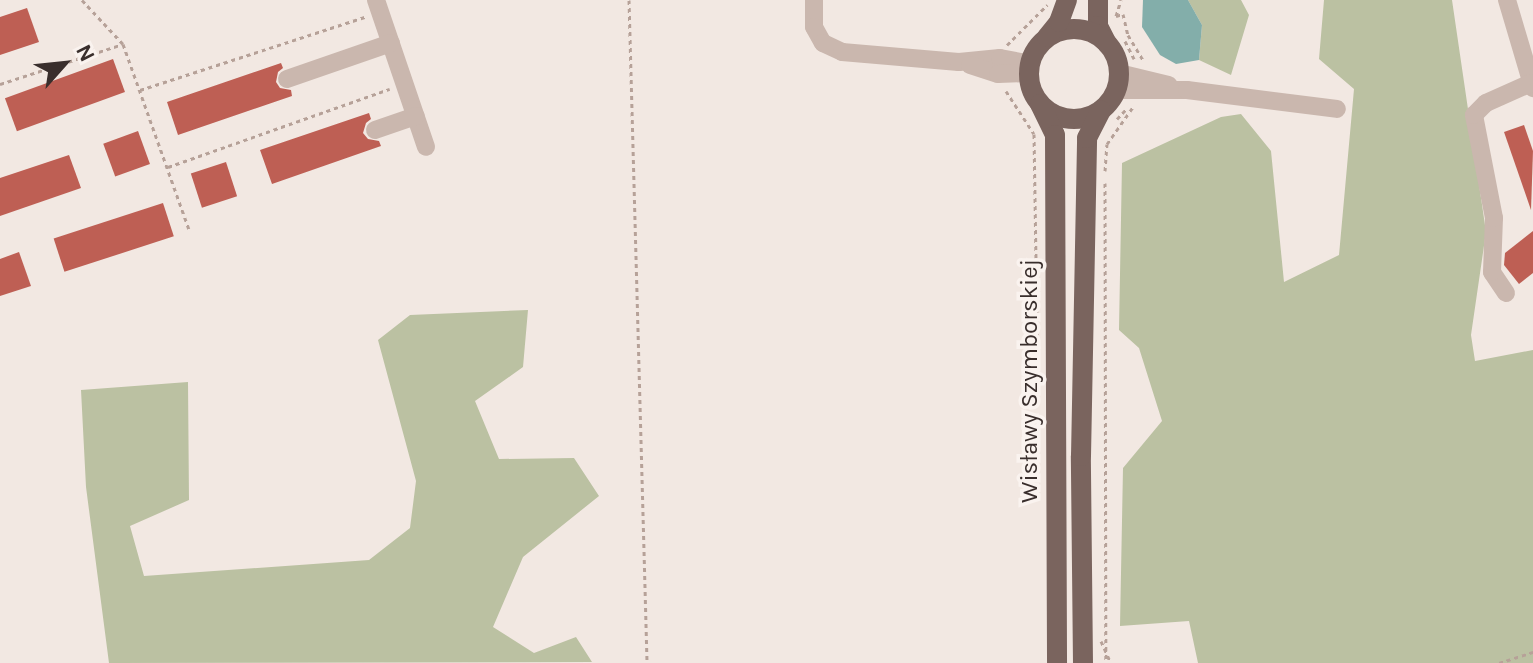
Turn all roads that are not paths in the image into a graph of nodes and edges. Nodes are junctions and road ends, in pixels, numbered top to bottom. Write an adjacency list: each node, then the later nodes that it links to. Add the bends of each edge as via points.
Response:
1 (814, 0): 9 (street, via 814,27 823,43 842,52 959,62 1000,58)
2 (1067, 0): 6 (main road)
3 (1507, 0): 12 (street)
4 (1105, 3): 7 (main road, via 1098,26)
5 (378, 6): 8 (street)
6 (1047, 37): 7 (main road, via 1078,29); 9 (main road)
7 (1114, 38): 10 (main road)
8 (391, 43): 11 (street); 15 (street)
9 (1029, 68): 13 (main road, Wisławy Szymborskiej)
10 (1124, 77): 14 (street); 16 (main road)
11 (287, 79)
12 (1532, 85): 19 (street, via 1486,103 1474,115 1494,218 1492,272)
13 (1040, 104): 16 (main road, via 1069,119); 20 (main road, Wisławy Szymborskiej, via 1055,135)
14 (1337, 109)
15 (416, 116): 17 (street); 18 (street)
16 (1107, 116): 21 (main road, via 1087,138)
17 (375, 130)
18 (426, 147)
19 (1506, 293)
20 (1057, 663)
21 (1083, 663)

